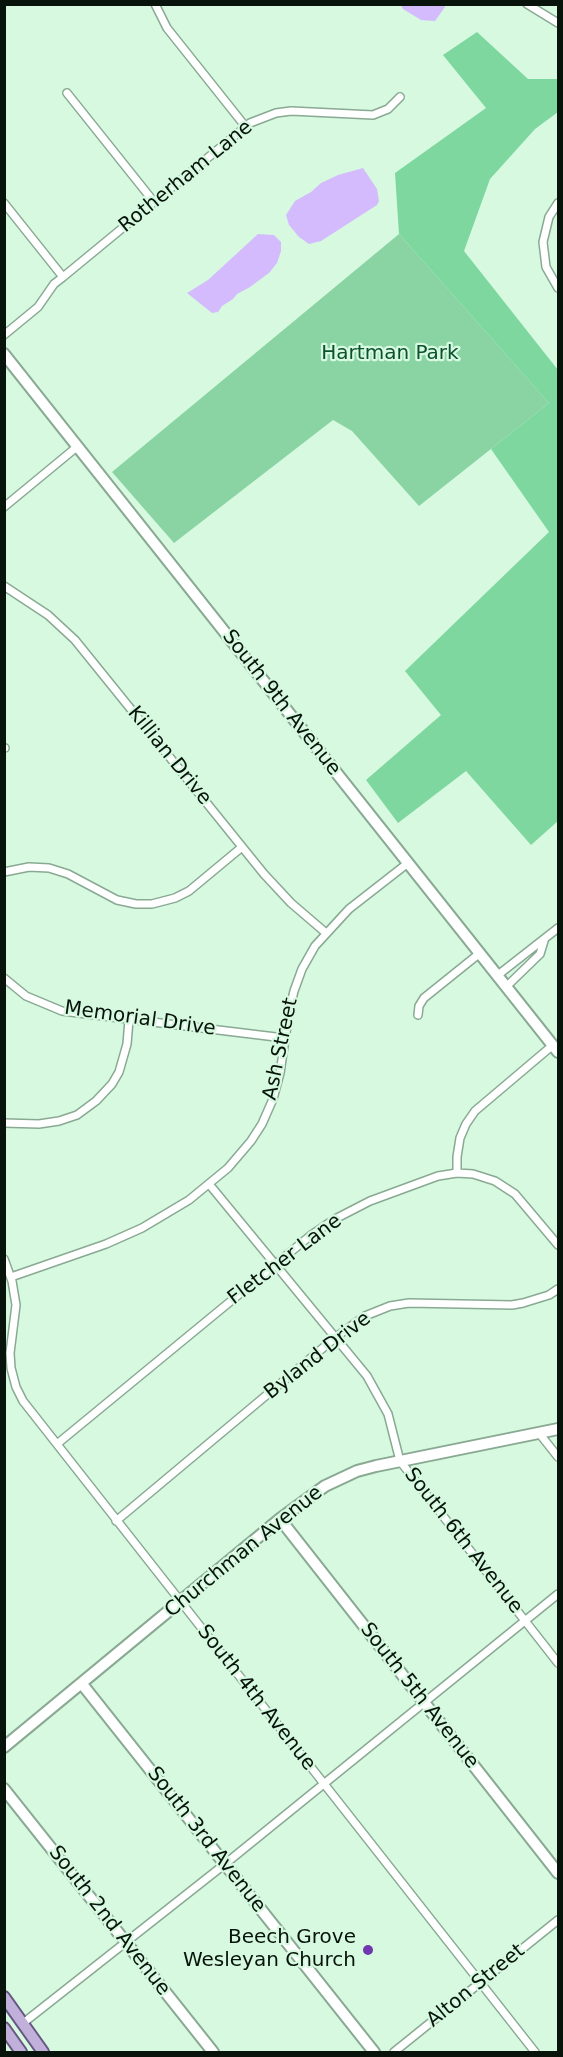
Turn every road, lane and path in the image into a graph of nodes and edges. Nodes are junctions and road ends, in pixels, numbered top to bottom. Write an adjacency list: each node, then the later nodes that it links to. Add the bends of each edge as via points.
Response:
1 (155, 4): 6 (street, via 166,28)
2 (527, 4): 3 (street)
3 (558, 23)
4 (67, 93): 7 (street)
5 (400, 97): 6 (street, Rotherham Lane, via 388,109 373,115 276,112)
6 (245, 126): 7 (street, Rotherham Lane)
7 (153, 202): 10 (street, Rotherham Lane)
8 (4, 203): 10 (street)
9 (558, 203): 11 (street, via 549,217 543,242 546,267)
10 (63, 277): 12 (street, Rotherham Lane, via 38,307)
11 (558, 288)
12 (4, 335)
13 (4, 354): 14 (street, South 9th Avenue)
14 (78, 446): 15 (street); 18 (street, South 9th Avenue)
15 (4, 507)
16 (4, 586): 17 (street, Killian Drive, via 48,615 75,640)
17 (242, 848): 19 (street, via 189,891 152,904 117,900 49,868); 21 (street, Killian Drive, via 285,897)
18 (408, 863): 21 (street, Ash Street, via 349,909); 23 (street, South 9th Avenue)
19 (4, 872)
20 (558, 928): 22 (street)
21 (327, 933): 29 (street, Ash Street, via 302,969)
22 (544, 941): 24 (street); 26 (street, via 540,954)
23 (480, 953): 24 (street, South 9th Avenue); 27 (street, via 424,998)
24 (498, 975): 26 (street, South 9th Avenue)
25 (4, 978): 28 (street, Memorial Drive, via 26,996 62,1011)
26 (507, 986): 30 (street, South 9th Avenue)
27 (418, 1015)
28 (129, 1020): 29 (street, Memorial Drive); 31 (street, via 119,1072 96,1101 59,1121)
29 (284, 1038): 33 (street, Ash Street, via 278,1084 262,1124 244,1150)
30 (556, 1048): 32 (street, via 475,1111 459,1142)
31 (4, 1123)
32 (458, 1173): 34 (street, via 481,1176 506,1187); 36 (street, Fletcher Lane, via 438,1176 363,1204 335,1218)
33 (209, 1184): 36 (street, South 6th Avenue); 37 (street, Ash Street, via 170,1213 128,1235)
34 (558, 1245)
35 (4, 1260): 37 (street, South 4th Avenue)
36 (275, 1264): 39 (street, South 6th Avenue); 42 (street, Fletcher Lane)
37 (11, 1277): 42 (street, South 4th Avenue, via 16,1305 10,1353 12,1376 23,1401)
38 (558, 1289): 39 (street, Byland Drive, via 542,1298 512,1305 397,1305 365,1316)
39 (336, 1337): 44 (street, South 6th Avenue, via 381,1400); 46 (street, Byland Drive)
40 (558, 1429): 41 (street, Churchman Avenue)
41 (539, 1433): 43 (street); 44 (street, Churchman Avenue)
42 (57, 1444): 46 (street, South 4th Avenue)
43 (558, 1457)
44 (400, 1461): 45 (street, Churchman Avenue, via 331,1483); 49 (street, South 6th Avenue)
45 (280, 1519): 48 (street, Churchman Avenue); 52 (street, South 5th Avenue)
46 (116, 1521): 48 (street, South 4th Avenue)
47 (558, 1594): 49 (street)
48 (180, 1602): 51 (street, Churchman Avenue); 54 (street, South 4th Avenue)
49 (525, 1621): 50 (street, South 6th Avenue); 52 (street)
50 (558, 1663)
51 (82, 1684): 53 (street, Churchman Avenue); 56 (street, South 3rd Avenue)
52 (424, 1702): 54 (street); 57 (street, South 5th Avenue)
53 (4, 1747)
54 (323, 1784): 56 (street); 60 (street, South 4th Avenue)
55 (4, 1789): 59 (street, South 2nd Avenue)
56 (225, 1864): 59 (street); 67 (street, South 3rd Avenue)
57 (558, 1873)
58 (558, 1920): 60 (street, Alton Street)
59 (125, 1941): 62 (street); 66 (street, South 2nd Avenue)
60 (480, 1983): 68 (street, Alton Street); 69 (street, South 4th Avenue)
61 (4, 1997): 62 (main road)
62 (22, 2024): 65 (main road)
63 (4, 2028): 64 (main road)
64 (21, 2052)
65 (42, 2052)
66 (213, 2052)
67 (374, 2052)
68 (394, 2052)
69 (535, 2052)

